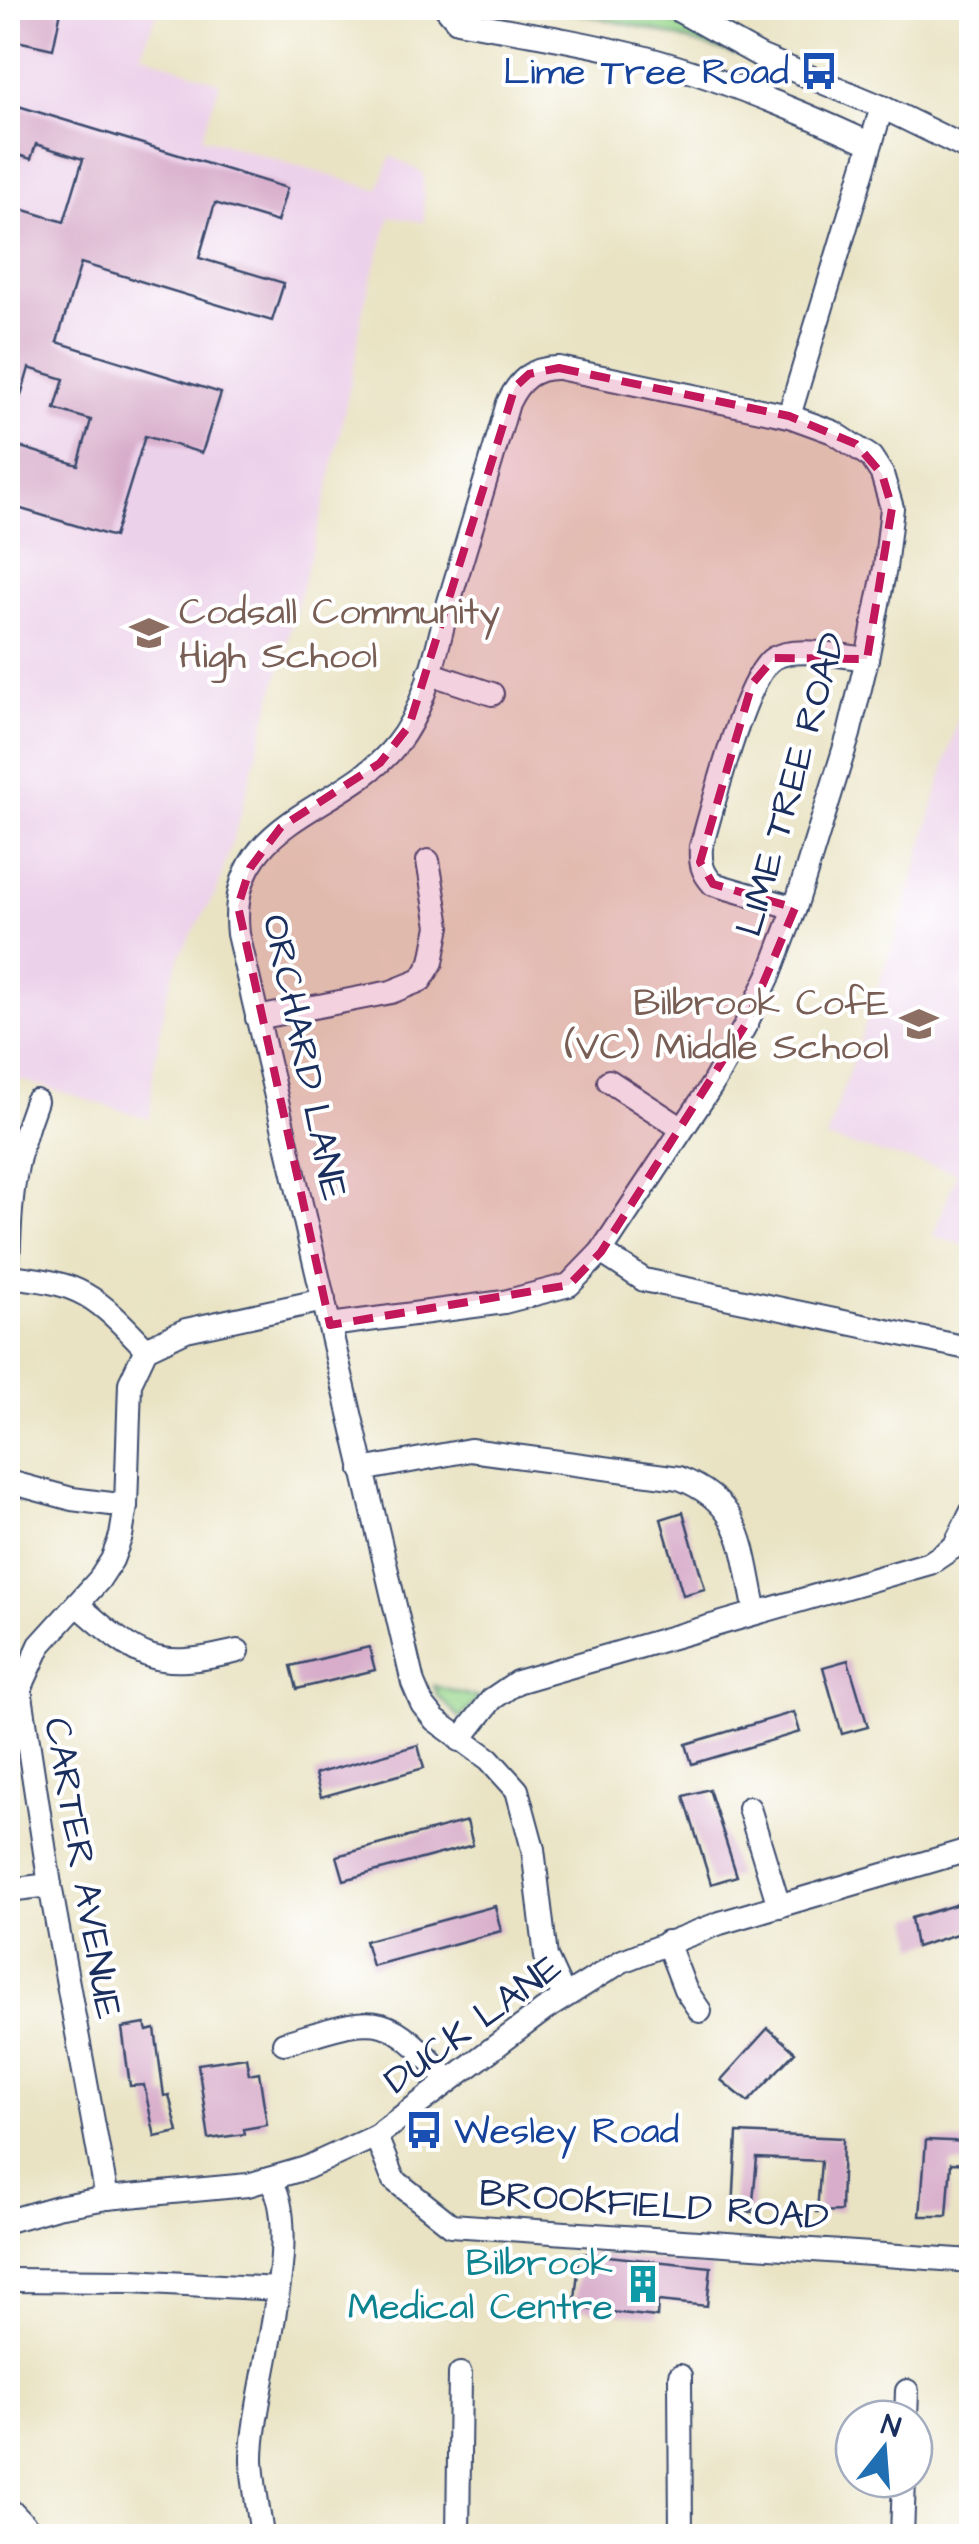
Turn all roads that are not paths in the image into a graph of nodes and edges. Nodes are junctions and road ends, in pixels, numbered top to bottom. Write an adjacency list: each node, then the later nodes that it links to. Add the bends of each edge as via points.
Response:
1 (446, 8): 4 (street, via 457,21 646,58 722,82)
2 (674, 8): 3 (street, via 762,57)
3 (882, 108): 4 (street); 5 (street)
4 (869, 143): 6 (street)
5 (972, 151)
6 (789, 416): 7 (street, LIME TREE ROAD, via 856,444 889,490 885,568); 8 (street, ORCHARD LANE, via 559,368 529,374 508,403)
7 (868, 658): 11 (street, LIME TREE ROAD); 11 (street, via 808,652 774,658 752,684 701,847 700,862 713,884)
8 (429, 674): 9 (street); 12 (street, ORCHARD LANE, via 396,746 281,827 250,868 237,923)
9 (492, 694)
10 (428, 862): 12 (street, via 439,926 421,980)
11 (794, 908): 15 (street, LIME TREE ROAD, via 746,1024)
12 (258, 1018): 18 (street, ORCHARD LANE)
13 (609, 1082): 15 (street)
14 (36, 1101): 17 (street, via 11,1191)
15 (682, 1128): 16 (street, LIME TREE ROAD)
16 (601, 1252): 19 (street, LIME TREE ROAD, via 569,1285 504,1302); 21 (street, via 644,1280)
17 (8, 1273): 20 (street, via 84,1292)
18 (324, 1300): 19 (street, ORCHARD LANE); 20 (street, via 186,1330)
19 (330, 1324): 22 (street, ORCHARD LANE)
20 (146, 1348): 24 (street, CARTER AVENUE, via 130,1383)
21 (972, 1349)
22 (362, 1470): 27 (street, via 470,1450 702,1486 733,1519); 30 (street, ORCHARD LANE, via 413,1683 435,1720)
23 (8, 1484): 24 (street)
24 (126, 1506): 26 (street, CARTER AVENUE, via 112,1560)
25 (972, 1510): 27 (street, via 954,1547 930,1564)
26 (78, 1606): 28 (street, via 125,1645 155,1659 196,1661); 29 (street, CARTER AVENUE, via 40,1645)
27 (756, 1612): 30 (street, via 517,1682 492,1698)
28 (238, 1651)
29 (14, 1689): 33 (street, CARTER AVENUE)
30 (460, 1740): 37 (street, ORCHARD LANE, via 518,1790 533,1849 546,1957)
31 (749, 1808): 35 (street)
32 (972, 1849): 35 (street, DUCK LANE)
33 (50, 1885): 34 (street); 43 (street, CARTER AVENUE)
34 (8, 1890)
35 (779, 1906): 36 (street, DUCK LANE)
36 (667, 1942): 37 (street, DUCK LANE); 38 (street)
37 (564, 1996): 40 (street, DUCK LANE)
38 (700, 2011)
39 (284, 2043): 40 (street, via 357,2022 387,2026 415,2042)
40 (449, 2081): 41 (street, DUCK LANE)
41 (376, 2136): 42 (street, DUCK LANE); 45 (street, BROOKFIELD ROAD, via 393,2179 452,2225)
42 (270, 2180): 43 (street, DUCK LANE); 47 (street, via 281,2200)
43 (107, 2198): 44 (street, DUCK LANE)
44 (8, 2221)
45 (972, 2261)
46 (8, 2280): 47 (street)
47 (278, 2290): 55 (street, via 252,2458)
48 (460, 2374): 56 (street)
49 (680, 2376): 57 (street)
50 (907, 2391): 51 (street)
51 (907, 2399)
52 (903, 2499): 58 (street)
53 (8, 2508): 54 (street)
54 (35, 2536)
55 (262, 2536)
56 (458, 2536)
57 (681, 2536)
58 (902, 2536)

